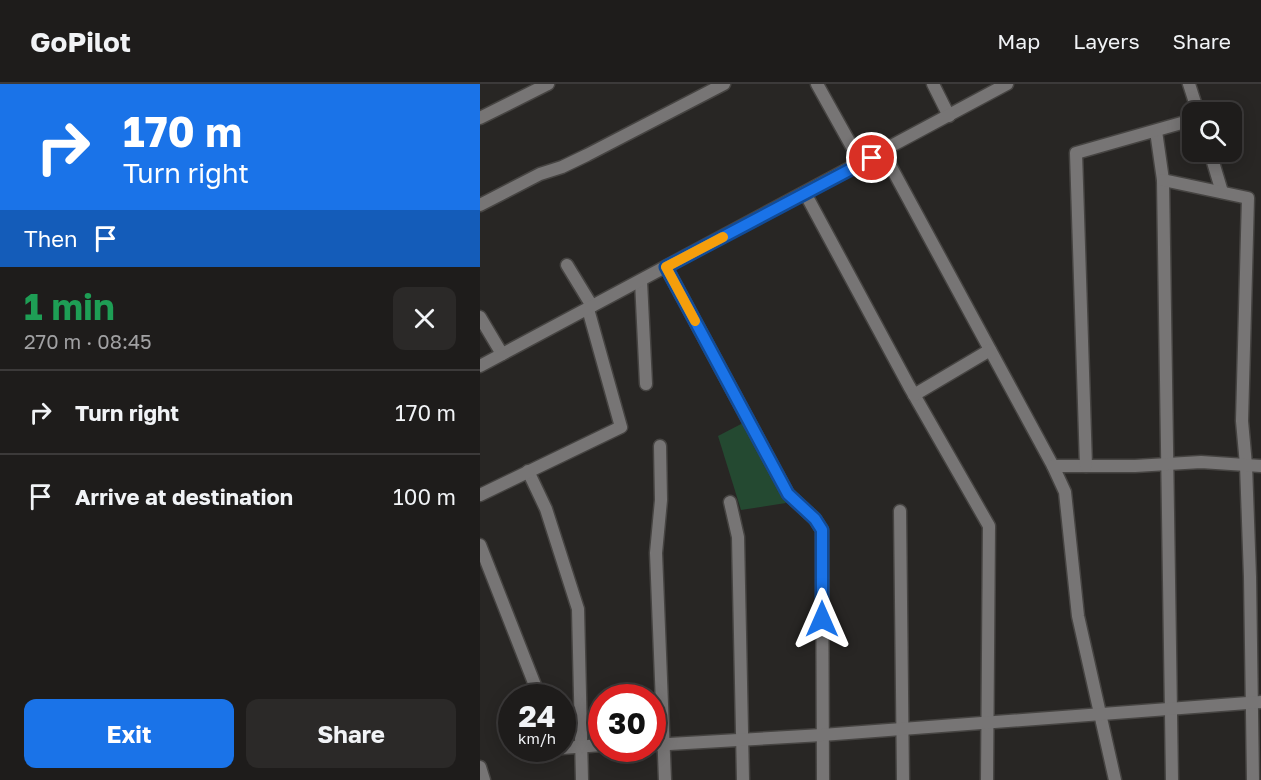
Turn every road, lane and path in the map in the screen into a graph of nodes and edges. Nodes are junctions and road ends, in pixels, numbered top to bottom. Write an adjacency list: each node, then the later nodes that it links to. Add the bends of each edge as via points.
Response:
1 (548, 84): 9 (street)
2 (724, 84): 18 (street)
3 (817, 84): 14 (street)
4 (933, 84): 8 (street)
5 (1007, 84): 8 (street)
6 (1189, 84): 7 (street)
7 (1195, 102)
8 (949, 116): 12 (street)
9 (480, 118)
10 (1182, 123): 11 (street)
11 (1156, 131): 15 (street); 33 (street, via 1076,153)
12 (882, 152): 14 (street); 24 (street)
13 (1213, 162): 16 (street)
14 (861, 163): 17 (street)
15 (1163, 180): 16 (street); 30 (street)
16 (1222, 192): 31 (street, via 1248,198 1242,421)
17 (805, 193): 20 (street); 28 (street)
18 (480, 205)
19 (567, 264): 22 (street)
20 (666, 267): 21 (street); 47 (street, via 788,494 822,530)
21 (641, 281): 22 (street); 27 (street)
22 (590, 308): 25 (street); 35 (street, via 621,427)
23 (480, 317): 25 (street)
24 (990, 350): 28 (street); 32 (street)
25 (502, 354): 26 (street)
26 (480, 366)
27 (646, 384)
28 (914, 394): 45 (street, via 989,526)
29 (660, 446): 41 (street)
30 (1168, 464): 31 (street); 33 (street); 43 (street)
31 (1246, 465): 34 (street); 42 (street)
32 (1053, 466): 33 (street); 44 (street, via 1065,492 1078,616)
33 (1086, 466)
34 (1261, 466)
35 (528, 471): 36 (street); 50 (street, via 546,509 578,609)
36 (480, 495)
37 (730, 502): 48 (street, via 738,537)
38 (900, 511): 46 (street)
39 (480, 545): 40 (street)
40 (535, 684)
41 (657, 684)
42 (1256, 702): 43 (street); 64 (street)
43 (1170, 708): 44 (street); 63 (street)
44 (1100, 715): 45 (street); 62 (street)
45 (986, 722): 46 (street); 61 (street)
46 (903, 729): 47 (street); 60 (street)
47 (822, 735): 48 (street); 59 (street)
48 (742, 739): 49 (street); 58 (street)
49 (666, 744)
50 (581, 745): 51 (street); 52 (street); 56 (street)
51 (588, 745)
52 (576, 746)
53 (661, 762): 57 (street)
54 (480, 767): 55 (street)
55 (484, 780)
56 (582, 780)
57 (664, 780)
58 (743, 780)
59 (823, 780)
60 (903, 780)
61 (987, 780)
62 (1115, 780)
63 (1172, 780)
64 (1253, 780)

